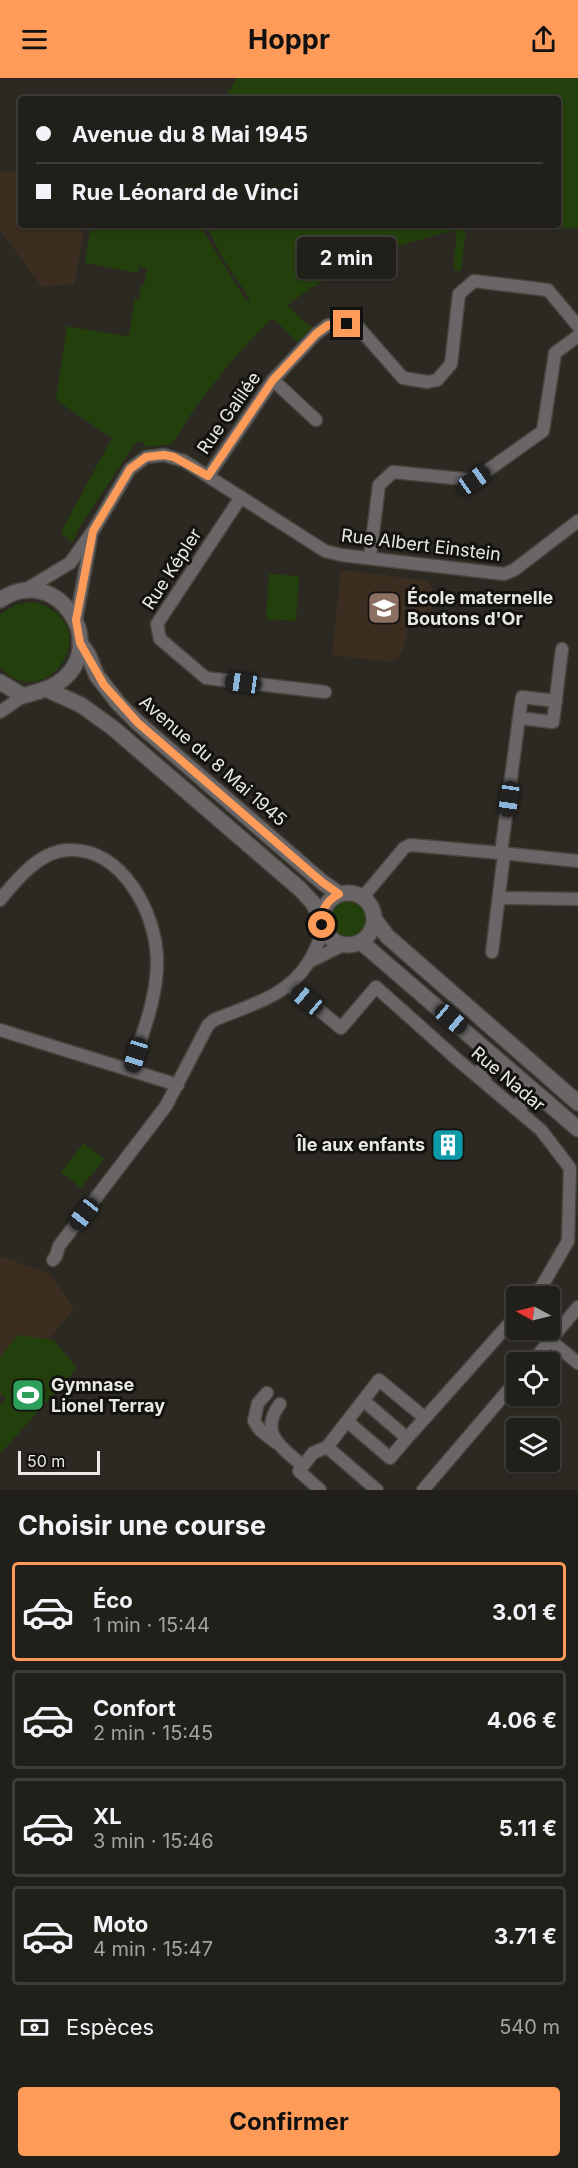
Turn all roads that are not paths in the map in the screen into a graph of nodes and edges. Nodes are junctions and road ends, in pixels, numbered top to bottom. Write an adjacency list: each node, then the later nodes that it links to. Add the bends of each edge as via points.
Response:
1 (578, 326): 3 (street, Rue Galilée, via 548,290 474,281 459,294 451,364 437,380 403,378 359,328 347,324 328,325 316,334)
2 (578, 336): 9 (street, via 555,353 543,430 502,461 474,480 393,472 379,485)
3 (273, 380): 4 (street); 5 (street, Rue Galilée)
4 (316, 420)
5 (208, 476): 6 (street, Rue Albert Einstein); 8 (street, Rue Albert Einstein, via 174,457 146,457 130,469)
6 (241, 497): 9 (street, Rue Albert Einstein, via 325,551); 17 (street, Rue Képler, via 157,624 160,639 206,678)
7 (578, 521): 9 (street, Rue Albert Einstein, via 504,574)
8 (93, 531): 10 (street, Rue Albert Einstein, via 70,563); 12 (street)
9 (370, 557)
10 (25, 590): 11 (street); 12 (street, via 55,597)
11 (2, 597)
12 (76, 620): 13 (street)
13 (80, 643): 16 (street, via 70,672); 24 (street, Avenue du 8 Mai 1945, via 104,685 138,723)
14 (562, 649): 19 (street)
15 (0, 682): 18 (street)
16 (46, 689): 18 (street); 30 (street, via 81,705 120,734 300,888)
17 (325, 693)
18 (23, 696): 20 (street)
19 (556, 701): 21 (street, via 553,722); 21 (street, via 522,697)
20 (0, 712)
21 (519, 718): 22 (street)
22 (503, 854): 23 (street); 25 (street, via 410,845); 26 (street)
23 (578, 861)
24 (339, 894): 25 (street, Avenue du 8 Mai 1945, via 352,892); 30 (street, via 326,904)
25 (363, 897): 29 (street, via 372,907)
26 (499, 898): 27 (street); 33 (street)
27 (578, 899)
28 (0, 900): 38 (street, via 32,865 68,850 93,854 114,866 137,892 152,927 157,959 153,1000)
29 (375, 920): 31 (street); 41 (street, via 387,936)
30 (323, 924): 32 (street, via 335,942); 34 (street)
31 (361, 942): 32 (street); 37 (street)
32 (343, 945): 34 (street)
33 (492, 952)
34 (309, 962): 35 (street)
35 (290, 986): 40 (street, via 208,1025); 44 (street, Rue Nadar, via 341,1028 376,987 541,1130 570,1168 568,1241)
36 (0, 1030): 38 (street)
37 (491, 1053): 39 (street); 39 (street, via 478,1074 521,1110)
38 (131, 1070): 40 (street)
39 (523, 1081): 42 (street)
40 (178, 1084): 43 (street, via 166,1106 59,1246)
41 (578, 1103)
42 (578, 1129)
43 (53, 1260)
44 (542, 1286)
45 (578, 1307): 47 (street)
46 (506, 1327): 54 (street)
47 (551, 1341): 48 (street); 49 (street)
48 (541, 1352)
49 (578, 1364)
50 (267, 1393): 57 (street, via 258,1403 254,1421)
51 (506, 1393): 62 (street)
52 (364, 1401): 54 (street, via 379,1380); 55 (street); 56 (street)
53 (280, 1404): 57 (street, via 272,1424)
54 (425, 1418): 56 (street)
55 (348, 1422): 56 (street, via 390,1458); 58 (street)
56 (407, 1438)
57 (276, 1443): 59 (street)
58 (327, 1447): 59 (street, via 313,1453); 61 (street)
59 (303, 1466): 60 (street, via 299,1471)
60 (320, 1490)
61 (377, 1490)
62 (423, 1490)

